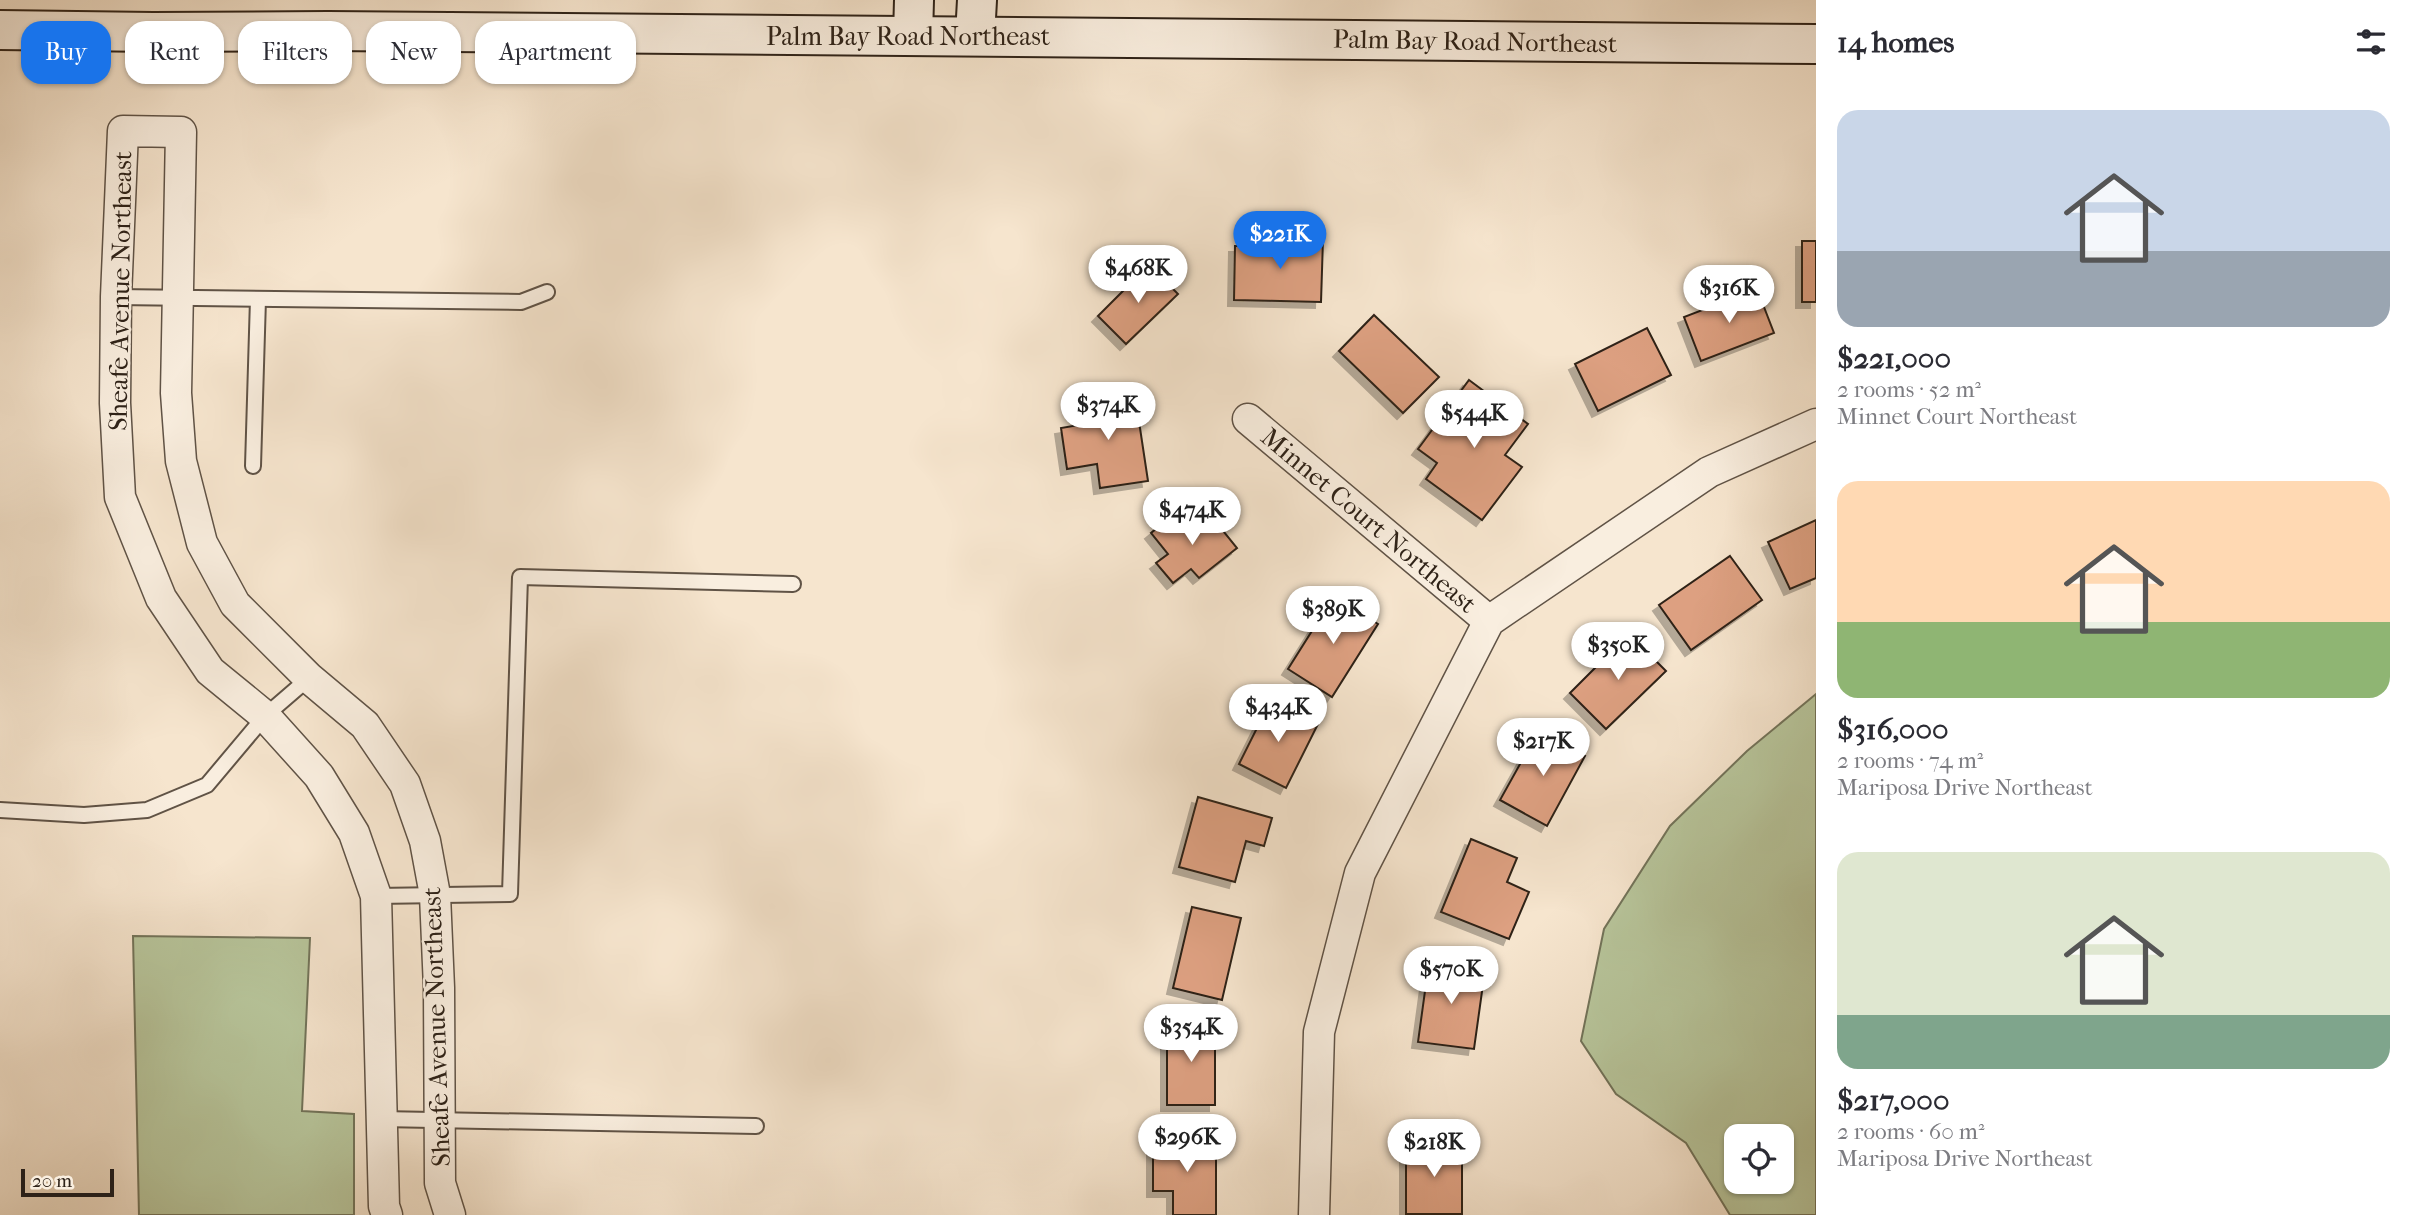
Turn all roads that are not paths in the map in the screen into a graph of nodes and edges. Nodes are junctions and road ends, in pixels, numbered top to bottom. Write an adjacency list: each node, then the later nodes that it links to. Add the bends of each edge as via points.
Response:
1 (913, 18): 2 (main road, Palm Bay Road Northeast); 3 (main road, Palm Bay Road Northeast)
2 (976, 18): 4 (main road, Palm Bay Road Northeast)
3 (0, 30)
4 (1816, 44)
5 (547, 292): 8 (lane, via 521,302)
6 (116, 297): 7 (lane); 7 (street, Sheafe Avenue Northeast, via 123,131 181,132); 15 (street, Sheafe Avenue Northeast, via 120,497 161,598 210,671)
7 (177, 297): 8 (lane); 14 (street, Sheafe Avenue Northeast, via 181,461 202,543 235,604)
8 (258, 299): 11 (lane)
9 (1248, 419): 13 (street, Minnet Court Northeast)
10 (1816, 424): 13 (street, via 1709,472)
11 (253, 466)
12 (793, 584): 17 (lane, via 520,577 510,894)
13 (1489, 621): 24 (street, via 1360,873 1319,1032)
14 (309, 678): 15 (lane); 17 (street, Sheafe Avenue Northeast, via 365,725 405,784 425,841)
15 (265, 716): 16 (lane, via 207,785 147,810 84,815); 18 (street, Sheafe Avenue Northeast, via 326,787 354,833)
16 (0, 810)
17 (435, 895): 18 (lane); 20 (street, Sheafe Avenue Northeast)
18 (376, 896): 19 (street, Sheafe Avenue Northeast)
19 (381, 1119): 20 (lane); 22 (street, Sheafe Avenue Northeast)
20 (439, 1120): 21 (lane); 23 (street, Sheafe Avenue Northeast, via 440,1183)
21 (756, 1126)
22 (387, 1215)
23 (450, 1215)
24 (1314, 1215)

